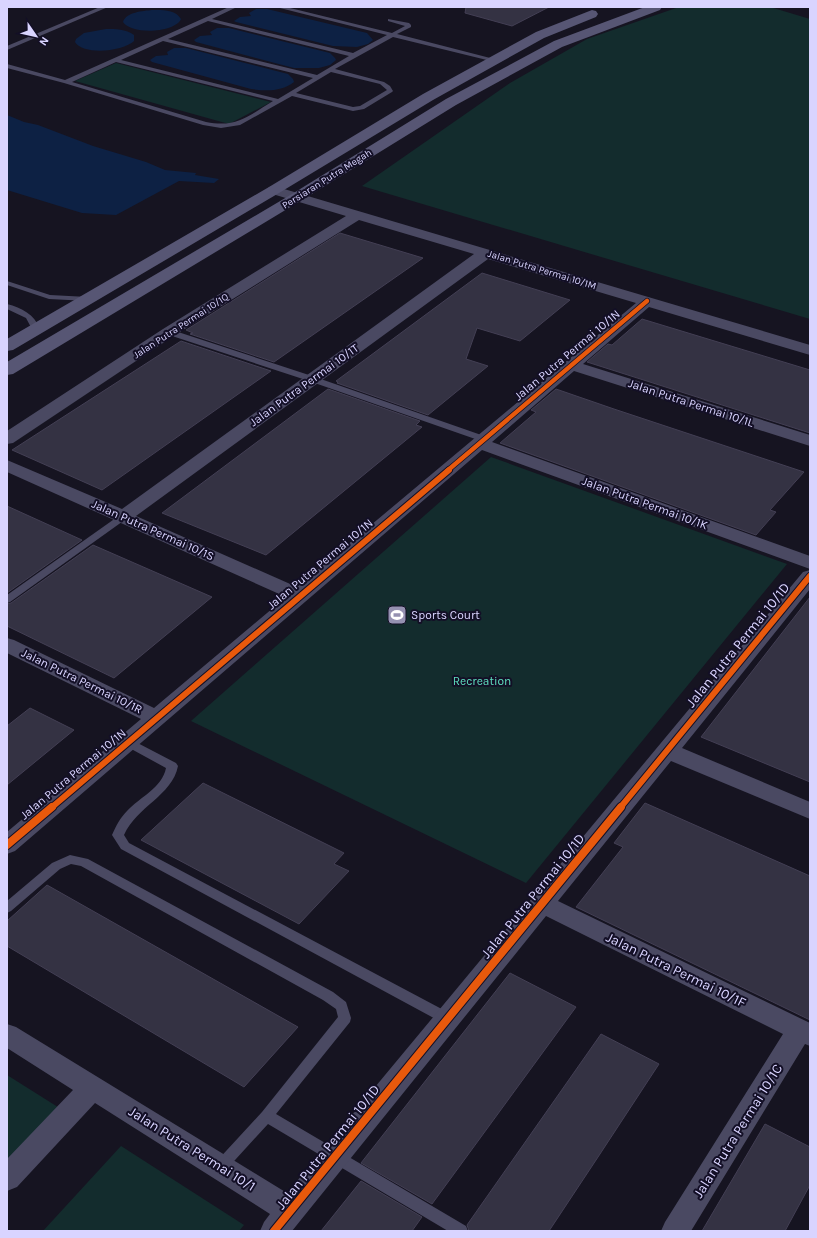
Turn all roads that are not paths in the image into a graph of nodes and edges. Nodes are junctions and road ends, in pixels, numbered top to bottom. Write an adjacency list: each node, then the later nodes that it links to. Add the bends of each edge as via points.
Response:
1 (105, 7): 10 (lane)
2 (234, 7): 6 (lane)
3 (279, 7): 8 (lane)
4 (656, 7): 21 (street, Persiaran Putra Megah, via 547,49 451,102)
5 (605, 10): 13 (street, Persiaran Putra Megah, via 550,30)
6 (207, 20): 9 (lane); 11 (lane)
7 (390, 20): 8 (lane, via 408,26)
8 (394, 35): 11 (lane); 13 (lane)
9 (163, 39): 12 (lane); 16 (lane)
10 (7, 48)
11 (354, 55): 15 (lane)
12 (116, 60): 17 (lane); 19 (lane)
13 (495, 60): 20 (street, Persiaran Putra Megah, via 428,97)
14 (7, 66): 17 (lane)
15 (330, 70): 16 (lane); 18 (lane, via 382,83 390,91 362,108 353,109)
16 (316, 77): 18 (lane)
17 (66, 82): 19 (lane, via 219,126 238,124)
18 (291, 94): 19 (lane)
19 (279, 101)
20 (274, 190): 21 (street, Jalan Putra Permai 10/1M); 25 (street, Persiaran Putra Megah)
21 (297, 197): 22 (street, Jalan Putra Permai 10/1M); 35 (street, Persiaran Putra Megah)
22 (357, 215): 23 (street, Jalan Putra Permai 10/1M); 31 (street, Jalan Putra Permai 10/1Q)
23 (486, 253): 26 (street, Jalan Putra Permai 10/1M); 36 (street, Jalan Putra Permai 10/1T)
24 (9, 285): 25 (lane, via 49,297)
25 (88, 298): 30 (street, Persiaran Putra Megah)
26 (647, 301): 33 (street, Jalan Putra Permai 10/1M); 34 (street, Jalan Putra Permai 10/1N)
27 (7, 306): 28 (lane)
28 (20, 311): 29 (lane); 30 (lane, via 33,320)
29 (7, 316)
30 (36, 329): 32 (street, Persiaran Putra Megah)
31 (169, 332): 36 (lane); 37 (street, Jalan Putra Permai 10/1Q)
32 (7, 346)
33 (810, 350)
34 (572, 365): 38 (street, Jalan Putra Permai 10/1N); 39 (street, Jalan Putra Permai 10/1L)
35 (7, 370)
36 (312, 379): 38 (lane); 41 (street, Jalan Putra Permai 10/1T)
37 (7, 439)
38 (482, 441): 42 (street, Jalan Putra Permai 10/1K); 44 (street, Jalan Putra Permai 10/1N)
39 (810, 441)
40 (7, 465): 41 (street, Jalan Putra Permai 10/1S)
41 (122, 517): 44 (street, Jalan Putra Permai 10/1S); 45 (lane)
42 (810, 563)
43 (810, 576): 49 (street, Jalan Putra Permai 10/1D)
44 (300, 596): 47 (street, Jalan Putra Permai 10/1N)
45 (7, 600)
46 (7, 645): 47 (street, Jalan Putra Permai 10/1R)
47 (156, 718): 48 (street, Jalan Putra Permai 10/1N)
48 (128, 742): 51 (street, Jalan Putra Permai 10/1N); 54 (lane, via 172,766 172,773 125,820 118,835 125,846)
49 (667, 750): 50 (street); 52 (street, Jalan Putra Permai 10/1D)
50 (810, 811)
51 (7, 845)
52 (542, 904): 54 (street, Jalan Putra Permai 10/1D); 55 (street, Jalan Putra Permai 10/1F)
53 (7, 908): 58 (lane, via 56,866 70,859 84,862 321,992 341,1006 345,1018)
54 (448, 1019): 59 (street, Jalan Putra Permai 10/1D)
55 (805, 1033): 65 (street, Jalan Putra Permai 10/1C)
56 (7, 1035): 57 (street, Jalan Putra Permai 10/1)
57 (93, 1087): 60 (street, Jalan Putra Permai 10/1); 61 (street)
58 (266, 1116): 59 (lane); 60 (lane)
59 (335, 1157): 62 (street, Jalan Putra Permai 10/1D); 64 (lane)
60 (220, 1167): 62 (street, Jalan Putra Permai 10/1)
61 (7, 1178)
62 (291, 1211): 63 (street, Jalan Putra Permai 10/1D)
63 (274, 1231)
64 (461, 1231)
65 (675, 1231)

